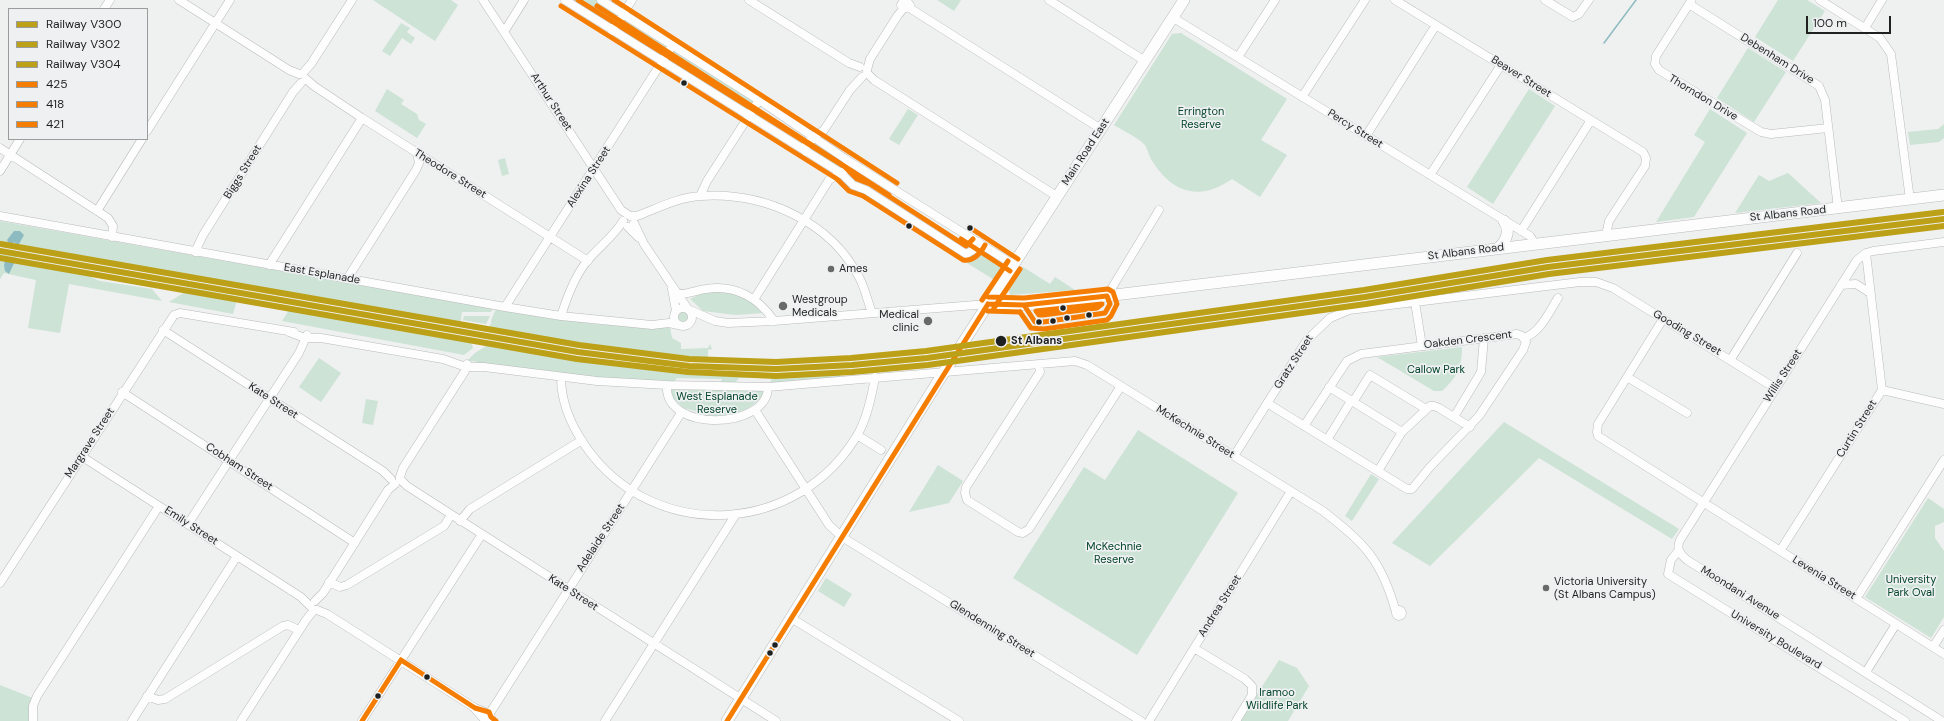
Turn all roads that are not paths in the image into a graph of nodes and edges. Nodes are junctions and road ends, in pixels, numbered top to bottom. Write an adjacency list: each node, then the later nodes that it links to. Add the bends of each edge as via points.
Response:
1 (178, 0): 23 (street, Theodore Street)
2 (230, 0): 23 (street)
3 (352, 0): 34 (street, Biggs Street)
4 (483, 0): 27 (street, Arthur Street)
5 (524, 0): 27 (street)
6 (564, 0): 26 (street)
7 (601, 0): 21 (street)
8 (632, 0): 21 (street)
9 (749, 0): 33 (street)
10 (1049, 0): 30 (street)
11 (1184, 0): 22 (main road, Main Road East)
12 (1275, 0): 29 (street)
13 (1365, 0): 35 (street)
14 (1395, 0): 24 (street, Beaver Street)
15 (1545, 0): 16 (street, via 1569,16 1575,17)
16 (1589, 0)
17 (1820, 0): 25 (street)
18 (1882, 0): 25 (street)
19 (1690, 2): 40 (street, Debenham Drive, via 1815,82 1824,95); 40 (street, Thorndon Drive, via 1656,56 1655,64 1659,70 1760,132 1771,134)
20 (905, 3): 33 (street); 42 (street)
21 (623, 14): 26 (street); 28 (street)
22 (1172, 17): 29 (street, Percy Street); 30 (main road, Main Road East)
23 (215, 23): 34 (street, Theodore Street); 41 (street)
24 (1436, 25): 32 (street, Beaver Street); 44 (street)
25 (1865, 28): 65 (street, via 1880,38 1891,54)
26 (612, 31): 31 (street)
27 (504, 32): 56 (street, Arthur Street)
28 (672, 46): 31 (street, Alexina Street); 36 (street)
29 (1238, 57): 35 (street, Percy Street)
30 (1145, 61): 42 (main road, Main Road East)
31 (662, 62): 37 (street); 56 (street, Alexina Street)
32 (1501, 64): 39 (street, Beaver Street); 60 (street)
33 (862, 72): 43 (street); 64 (street)
34 (302, 78): 38 (street, Theodore Street); 81 (street, Biggs Street)
35 (1302, 97): 44 (street, Percy Street)
36 (759, 100): 37 (street); 45 (street)
37 (748, 117): 50 (street); 62 (street, via 706,181)
38 (362, 118): 51 (street, Theodore Street); 85 (street)
39 (1591, 120): 73 (street); 74 (street, Beaver Street, via 1643,152 1646,157 1645,166 1609,221)
40 (1828, 128): 66 (street, Debenham Drive)
41 (148, 129)
42 (1101, 129): 64 (main road, Main Road East)
43 (824, 130): 45 (street); 49 (street)
44 (1366, 136): 60 (street, Percy Street)
45 (813, 139): 49 (street); 50 (street, via 806,143)
46 (19, 140): 52 (street)
47 (141, 140): 68 (street)
48 (0, 148): 52 (street)
49 (828, 148): 53 (street)
50 (806, 152): 55 (street)
51 (417, 153): 54 (street, Theodore Street); 57 (street, via 419,162)
52 (10, 155): 58 (street); 68 (street)
53 (847, 160): 59 (street, via 848,169); 77 (street)
54 (431, 162): 57 (street); 75 (street, Theodore Street)
55 (824, 164): 59 (street); 61 (street)
56 (594, 168): 71 (street, Arthur Street); 75 (street, Alexina Street)
57 (416, 170): 87 (street)
58 (0, 171)
59 (841, 173): 61 (street); 77 (street, via 853,185 866,190 966,254 975,249)
60 (1430, 175): 72 (street, Percy Street)
61 (829, 180): 70 (street)
62 (700, 196): 70 (street, via 746,198 772,205); 71 (street, via 675,201)
63 (1944, 196): 65 (main road, St Albans Road)
64 (1058, 197): 86 (main road, Main Road East)
65 (1910, 200): 66 (main road, St Albans Road)
66 (1838, 209): 74 (main road, St Albans Road)
67 (1159, 210): 94 (street)
68 (97, 211): 76 (street, via 112,222)
69 (0, 216): 76 (street, East Esplanade)
70 (804, 220): 95 (street); 102 (street, via 826,234 844,254 860,279)
71 (629, 221): 84 (street); 89 (street)
72 (1504, 221): 73 (street, Percy Street); 80 (main road, via 1508,227 1505,242)
73 (1521, 231): 79 (street, Percy Street, via 1530,236)
74 (1606, 235): 79 (main road, St Albans Road)
75 (550, 237): 84 (street, Theodore Street); 99 (street, Alexina Street)
76 (112, 238): 81 (street, East Esplanade)
77 (979, 242): 86 (street)
78 (1944, 242): 82 (street)
79 (1535, 244): 80 (main road, St Albans Road)
80 (1498, 248): 94 (main road, St Albans Road)
81 (194, 252): 85 (street, East Esplanade)
82 (1866, 253): 90 (street, Willis Street, via 1857,260); 92 (street, Curtin Street)
83 (1797, 254): 115 (street)
84 (588, 261): 103 (street, via 575,282)
85 (269, 265): 87 (street, East Esplanade)
86 (1014, 265): 98 (main road, Main Road East)
87 (347, 279): 99 (street, East Esplanade)
88 (1596, 282): 97 (street, Gratz Street); 105 (street, Gooding Street, via 1613,288)
89 (670, 283): 93 (street); 101 (street)
90 (1841, 285): 92 (street, via 1856,284); 126 (street, Willis Street)
91 (692, 292): 93 (street); 95 (street, via 726,288); 100 (street)
92 (1870, 293): 127 (street, Curtin Street)
93 (679, 294): 100 (street)
94 (1107, 296): 98 (main road, St Albans Road, via 1024,305)
95 (754, 298): 106 (street)
96 (1558, 298): 113 (street, via 1538,330)
97 (1415, 302): 114 (street); 131 (street, Gratz Street, via 1349,310 1330,318 1307,340)
98 (988, 304): 102 (street); 118 (main road, Main Road East)
99 (505, 307): 103 (street, East Esplanade)
100 (687, 307): 101 (street); 104 (street); 108 (street, via 692,318)
101 (675, 313): 107 (street, East Esplanade); 109 (street, via 674,320)
102 (872, 313): 106 (street)
103 (561, 316): 107 (street, East Esplanade)
104 (705, 318): 106 (street, via 728,323); 108 (street)
105 (1663, 319): 115 (street, Gooding Street); 121 (street)
106 (774, 321)
107 (646, 323): 109 (street, East Esplanade, via 652,325 669,322)
108 (690, 324): 109 (street)
109 (678, 325)
110 (162, 330): 111 (street, Margrave Street, via 174,315 186,314); 128 (street, Margrave Street); 129 (street, Kate Street)
111 (306, 337): 116 (street, via 453,361); 129 (street, via 299,353)
112 (1484, 338): 113 (street, Oakden Crescent, via 1517,334); 114 (street, Oakden Crescent); 137 (street, via 1481,372)
113 (1524, 338): 139 (street, Oakden Crescent, via 1526,342 1523,350 1489,404)
114 (1422, 346): 125 (street, Oakden Crescent, via 1365,352 1354,356 1347,361)
115 (1731, 359): 126 (street, Gooding Street)
116 (466, 366): 119 (street, McKechnie Street); 150 (street)
117 (1039, 366): 118 (street, McKechnie Street); 123 (street, McKechnie Street, via 1075,361 1087,365); 123 (street, via 1040,372 966,487 965,493 967,500 1018,532 1023,533 1029,529)
118 (945, 372): 120 (street, McKechnie Street); 161 (main road, Main Road East)
119 (561, 377): 122 (street, McKechnie Street); 142 (street, via 567,410)
120 (875, 377): 124 (street, McKechnie Street); 141 (street, via 870,402)
121 (1627, 377): 136 (street); 154 (street, Levenia Street, via 1598,424 1598,436)
122 (666, 385): 124 (street, McKechnie Street); 135 (street, via 669,401)
123 (1121, 386): 146 (street, McKechnie Street)
124 (768, 387): 134 (street, via 766,400)
125 (1329, 388): 130 (street); 138 (street, Oakden Crescent)
126 (1776, 388): 154 (street, Willis Street)
127 (1882, 390): 132 (street); 164 (street, Curtin Street)
128 (122, 392): 145 (street, Margrave Street); 148 (street, Cobham Street)
129 (269, 398): 148 (street); 150 (street, Kate Street)
130 (1352, 402): 133 (street, via 1370,375); 140 (street); 143 (street)
131 (1267, 403): 138 (street); 146 (street, Gratz Street)
132 (1944, 404)
133 (1426, 409): 137 (street, via 1434,406); 140 (street)
134 (755, 410): 135 (street, via 740,417 711,420); 152 (street, Glendenning Street)
135 (681, 413): 151 (street, Adelaide Street)
136 (1687, 413)
137 (1454, 417): 139 (street)
138 (1304, 426): 143 (street)
139 (1470, 427): 149 (street, Oakden Crescent, via 1412,489 1407,489)
140 (1402, 432): 149 (street)
141 (857, 435): 144 (street); 152 (street, via 827,473)
142 (582, 440): 151 (street, via 604,469); 158 (street, via 475,506 465,513)
143 (1327, 440): 149 (street)
144 (881, 450)
145 (81, 456): 155 (street, Emily Street); 167 (street, Margrave Street)
146 (1234, 456): 153 (street, McKechnie Street)
147 (1944, 460): 169 (street)
148 (229, 461): 159 (street); 162 (street, Cobham Street)
149 (1378, 471)
150 (396, 479): 157 (street, Kate Street); 162 (street)
151 (631, 490): 156 (street, via 659,505 683,512 712,516); 168 (street, Adelaide Street)
152 (806, 490): 156 (street, via 775,506); 161 (street, Glendenning Street, via 829,525)
153 (1291, 491): 171 (street, McKechnie Street, via 1323,511 1363,546 1378,565); 178 (street, Andrea Street)
154 (1704, 502): 163 (street, via 1680,540); 164 (street, Levenia Street)
155 (159, 506): 159 (street, Emily Street); 185 (street, via 37,696 33,706)
156 (736, 514): 176 (street)
157 (452, 515): 158 (street, Kate Street); 166 (street, via 444,526 348,585 340,587)
158 (460, 521): 160 (street, Kate Street)
159 (188, 524): 165 (street, Emily Street)
160 (482, 534): 168 (street, Kate Street); 180 (street)
161 (842, 537): 172 (main road, Main Road East); 193 (street, Glendenning Street)
162 (355, 542): 166 (street)
163 (1678, 551): 181 (street, Moondani Avenue, via 1687,560 1857,668); 196 (street, University Boulevard, via 1671,560 1668,574)
164 (1780, 551): 169 (street, Levenia Street)
165 (237, 556): 170 (street, Emily Street); 182 (street)
166 (329, 582): 170 (street)
167 (0, 583)
168 (568, 589): 176 (street, Kate Street); 184 (street, Adelaide Street, via 494,704)
169 (1856, 599): 173 (street, Levenia Street)
170 (315, 605): 174 (street); 180 (street, Emily Street)
171 (1396, 608)
172 (791, 618): 183 (main road, Main Road East); 192 (street)
173 (1896, 624): 177 (street, Levenia Street); 181 (street)
174 (299, 630): 182 (street, via 288,625 283,626 165,698 158,700); 187 (street)
175 (1944, 630): 177 (street)
176 (654, 645): 183 (street, Kate Street); 189 (street)
177 (1933, 647): 179 (street, Levenia Street)
178 (1194, 648): 194 (street, Andrea Street); 195 (street, via 1246,679 1252,686 1252,696)
179 (1944, 654)
180 (401, 660): 184 (street, Emily Street); 188 (street)
181 (1868, 670): 197 (street, Moondani Avenue, via 1879,682)
182 (147, 696): 186 (street)
183 (740, 700): 190 (main road, Main Road East); 191 (street, Kate Street)
184 (488, 718)
185 (33, 721)
186 (132, 721)
187 (241, 721)
188 (362, 721)
189 (605, 721)
190 (727, 721)
191 (776, 721)
192 (959, 721)
193 (1141, 721)
194 (1149, 721)
195 (1236, 721)
196 (1905, 721)
197 (1942, 721)

